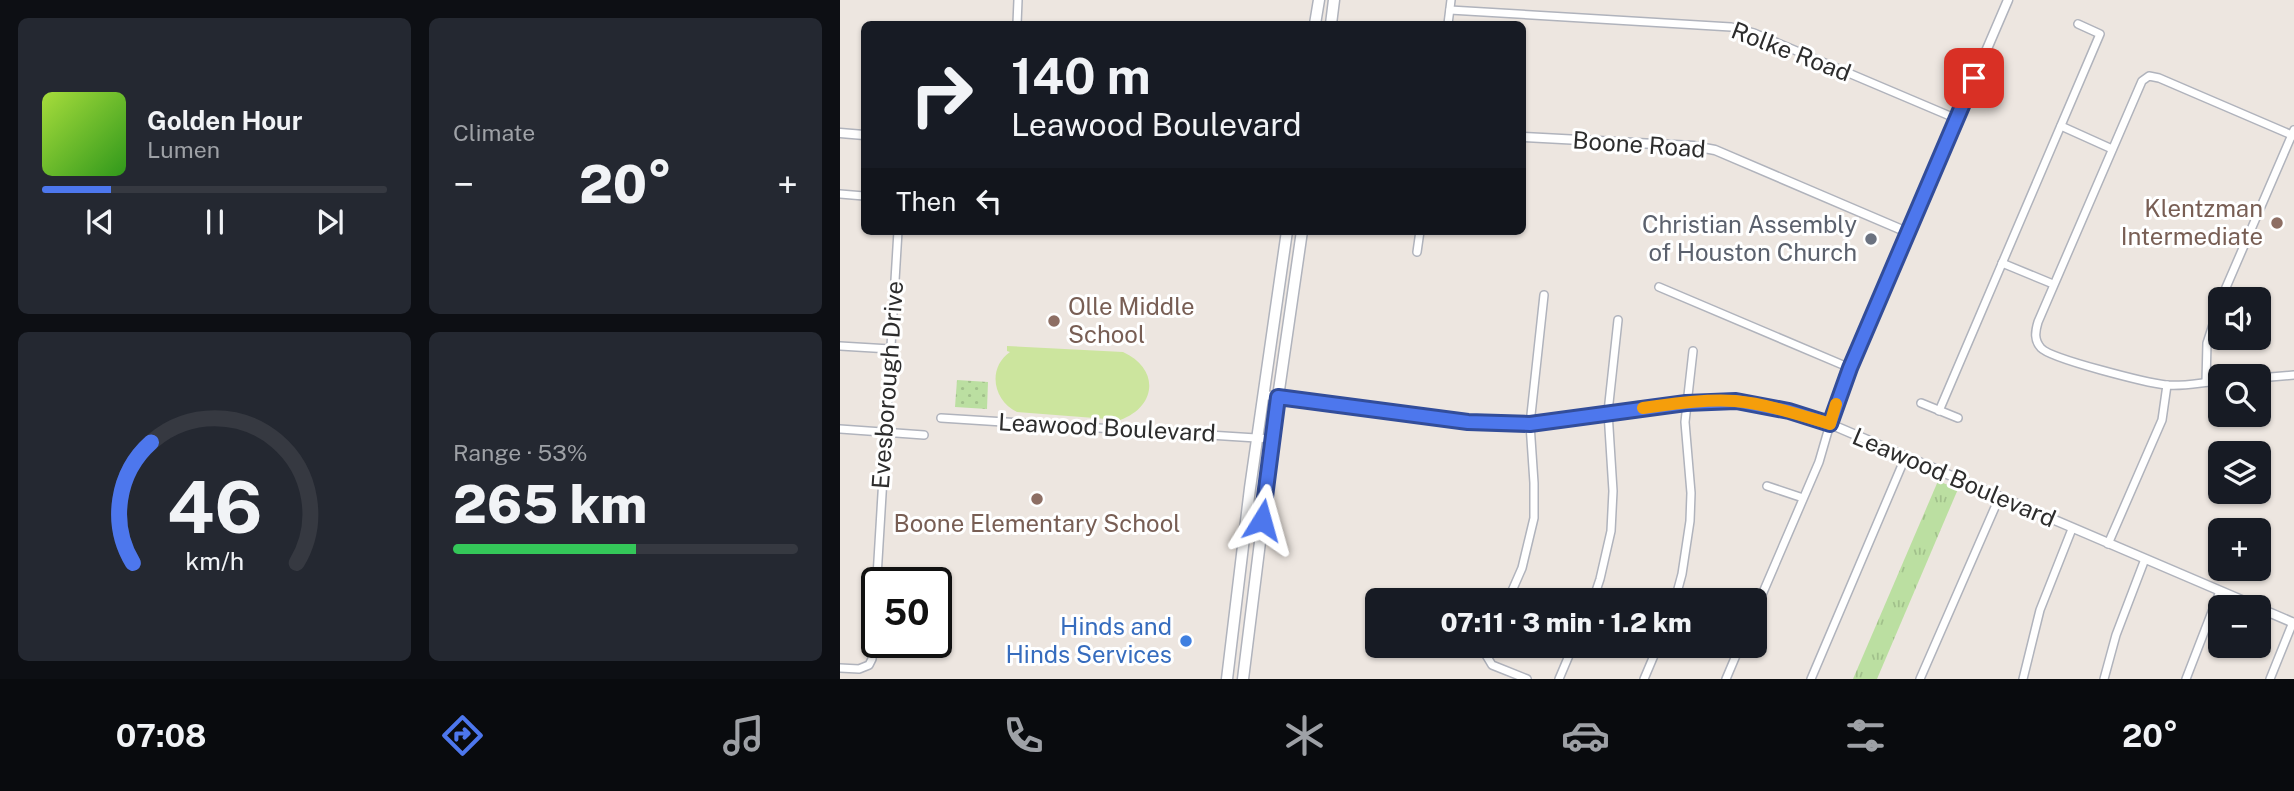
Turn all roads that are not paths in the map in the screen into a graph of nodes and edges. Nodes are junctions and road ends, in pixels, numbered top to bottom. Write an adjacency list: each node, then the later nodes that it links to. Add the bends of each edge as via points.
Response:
1 (1018, 0): 7 (street)
2 (1319, 0): 8 (main road)
3 (1334, 0): 9 (main road)
4 (1451, 0): 6 (street)
5 (2007, 0): 12 (street)
6 (1450, 10): 10 (street); 12 (street, Rolke Road, via 1731,27)
7 (1017, 21)
8 (1316, 21)
9 (1331, 21)
10 (1448, 21)
11 (2077, 24): 13 (street, via 2100,34)
12 (1957, 119): 21 (street)
13 (2061, 126): 18 (street); 27 (street)
14 (840, 133): 16 (street)
15 (2293, 134): 18 (street, via 2149,76 2142,81); 30 (street)
16 (861, 135)
17 (1526, 137): 21 (street, Boone Road, via 1715,150)
18 (2112, 149): 28 (street)
19 (840, 194): 20 (street)
20 (861, 195)
21 (1907, 232): 37 (street)
22 (898, 235): 35 (street, Evesborough Drive)
23 (1286, 235): 42 (main road)
24 (1301, 235): 43 (main road)
25 (1420, 235): 26 (street)
26 (1418, 252)
27 (2002, 263): 28 (street); 46 (street)
28 (2053, 284): 41 (street, via 2035,337 2048,354)
29 (1659, 287): 37 (street)
30 (2227, 287)
31 (1544, 295): 50 (street)
32 (1618, 320): 47 (street)
33 (2208, 340): 40 (street)
34 (840, 346): 35 (street)
35 (890, 349): 53 (street, Evesborough Drive)
36 (1693, 351): 44 (street)
37 (1850, 368): 51 (street)
38 (2294, 375): 39 (street)
39 (2271, 377)
40 (2206, 382): 41 (street)
41 (2167, 385): 62 (street, via 2162,420)
42 (1264, 395): 43 (street, Leawood Boulevard); 55 (main road)
43 (1278, 397): 50 (street, Leawood Boulevard, via 1468,422); 56 (main road)
44 (1686, 403): 47 (street, Leawood Boulevard); 51 (street, Leawood Boulevard, via 1736,401); 68 (street, via 1690,521)
45 (1921, 403): 46 (street)
46 (1939, 411): 49 (street)
47 (1608, 412): 50 (street, Leawood Boulevard); 67 (street, via 1611,531)
48 (941, 418): 55 (street, Leawood Boulevard)
49 (1958, 418)
50 (1530, 424): 66 (street, via 1534,518)
51 (1830, 424): 57 (street, Leawood Boulevard); 59 (street)
52 (840, 429): 53 (street)
53 (885, 431): 54 (street); 78 (street, Evesborough Drive, via 872,659 859,669)
54 (924, 435)
55 (1258, 437): 56 (street, Leawood Boulevard); 63 (main road)
56 (1273, 439): 64 (main road)
57 (1905, 458): 60 (street, Leawood Boulevard); 85 (street)
58 (1767, 486): 59 (street)
59 (1804, 498): 69 (street)
60 (1998, 498): 61 (street, Leawood Boulevard); 86 (street)
61 (2072, 529): 62 (street, Leawood Boulevard); 87 (street, via 2040,610)
62 (2108, 544): 65 (street, Leawood Boulevard)
63 (1243, 545): 64 (main road); 79 (main road)
64 (1259, 546): 80 (main road)
65 (2146, 559): 70 (street, Leawood Boulevard); 88 (street)
66 (1513, 588)
67 (1597, 588)
68 (1678, 588)
69 (1765, 588)
70 (2220, 591): 71 (street, Leawood Boulevard); 89 (street)
71 (2229, 595)
72 (2271, 614): 73 (street, Leawood Boulevard)
73 (2293, 623): 90 (street)
74 (1488, 658): 81 (street)
75 (1569, 658): 82 (street)
76 (1653, 658): 83 (street)
77 (1736, 658): 84 (street)
78 (840, 668)
79 (1227, 679)
80 (1242, 679)
81 (1528, 679)
82 (1559, 679)
83 (1644, 679)
84 (1726, 679)
85 (1811, 679)
86 (1920, 679)
87 (2023, 679)
88 (2104, 679)
89 (2186, 679)
90 (2270, 679)

